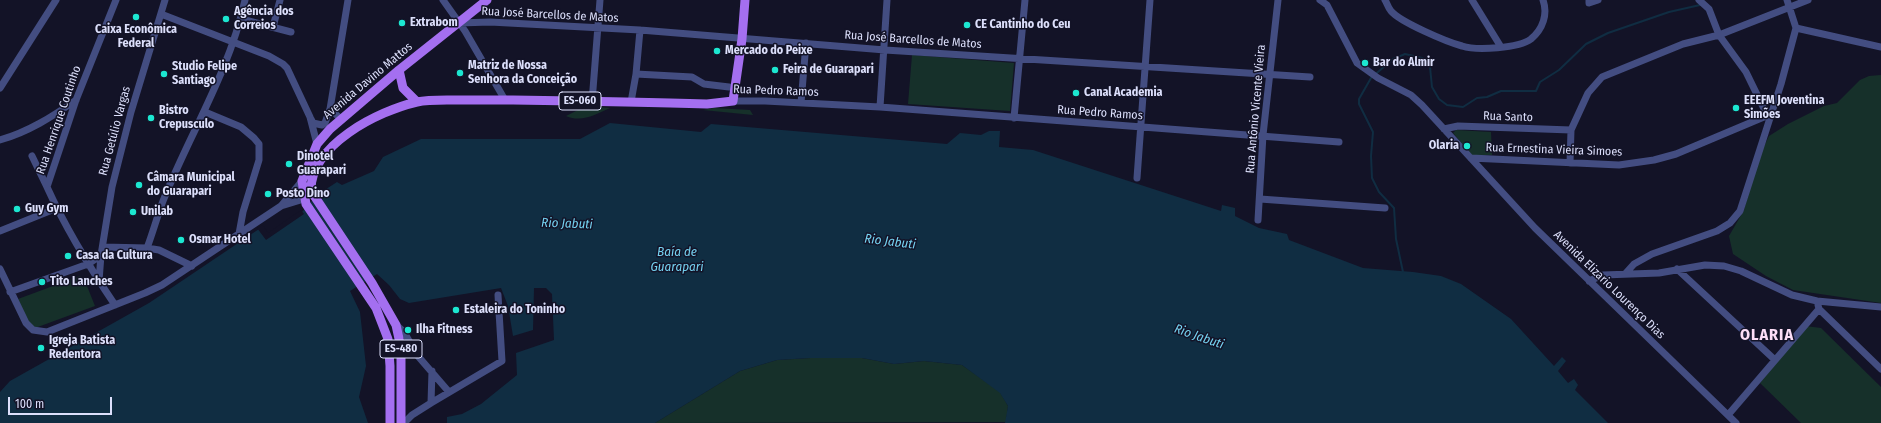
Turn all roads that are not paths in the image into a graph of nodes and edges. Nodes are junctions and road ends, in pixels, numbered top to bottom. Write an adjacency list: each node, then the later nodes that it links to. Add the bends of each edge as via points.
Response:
1 (56, 0): 49 (street)
2 (116, 0): 50 (street, Rua Henrique Coutinho)
3 (165, 0): 27 (street, Rua Getúlio Vargas)
4 (245, 0): 28 (street)
5 (280, 0): 30 (street)
6 (348, 0): 58 (street)
7 (443, 0): 29 (street)
8 (487, 0): 29 (main road, Avenida Davino Mattos)
9 (600, 0): 31 (street)
10 (745, 0): 36 (main road)
11 (887, 0): 41 (street)
12 (1025, 0): 42 (street)
13 (1150, 0): 43 (street)
14 (1278, 0): 46 (street, Rua Antônio Vicente Vieira)
15 (1320, 0): 65 (street, Avenida Elizario Lourenço Dias, via 1330,10 1357,63 1410,95)
16 (1385, 0): 39 (street, via 1398,17 1423,30 1463,46 1483,49)
17 (1472, 0): 39 (street)
18 (1543, 0): 39 (street, via 1544,20 1539,30 1530,40)
19 (1598, 0): 24 (street)
20 (1699, 0): 26 (street)
21 (1707, 0): 26 (street)
22 (1787, 0): 25 (street)
23 (1808, 0): 25 (street)
24 (1589, 2)
25 (1790, 8): 32 (street); 35 (street)
26 (1709, 9): 35 (street)
27 (161, 14): 37 (street); 87 (street, Rua Getúlio Vargas, via 131,112 112,187)
28 (241, 19): 30 (street); 37 (street)
29 (459, 23): 31 (street, Rua José Barcellos de Matos, via 490,22); 44 (main road, Avenida Davino Mattos); 51 (street)
30 (273, 27): 34 (street)
31 (597, 28): 33 (street, Rua José Barcellos de Matos); 54 (street)
32 (1796, 28): 40 (street); 60 (street, via 1781,84)
33 (640, 30): 36 (street, Rua José Barcellos de Matos); 45 (street)
34 (291, 32)
35 (1719, 35): 60 (street, via 1746,72); 66 (street, via 1683,44 1602,77 1588,92)
36 (742, 39): 38 (street, Rua José Barcellos de Matos); 52 (main road)
37 (234, 42): 59 (street); 61 (street, via 283,64)
38 (806, 43): 41 (street, Rua José Barcellos de Matos); 56 (street)
39 (1501, 47)
40 (1881, 47)
41 (885, 50): 42 (street, Rua José Barcellos de Matos); 57 (street)
42 (1019, 58): 43 (street, Rua José Barcellos de Matos); 62 (street)
43 (1146, 66): 46 (street); 64 (street)
44 (399, 70): 53 (main road, via 403,88); 63 (main road, Avenida Davino Mattos)
45 (636, 74): 48 (street, via 692,77 704,84); 55 (street)
46 (1270, 74): 47 (street); 67 (street, Rua Antônio Vicente Vieira)
47 (1310, 78)
48 (729, 87)
49 (0, 88)
50 (76, 100): 68 (street, via 38,125); 76 (street, Rua Henrique Coutinho)
51 (505, 100): 53 (main road, Rua Pedro Ramos / ES-060); 54 (main road, Rua Pedro Ramos / ES-060)
52 (733, 101): 55 (main road, Rua Pedro Ramos / ES-060, via 707,104); 56 (street, Rua Pedro Ramos)
53 (417, 102): 78 (main road, Rua Pedro Ramos / ES-060, via 360,125 336,143 317,166)
54 (592, 102): 55 (main road, Rua Pedro Ramos / ES-060)
55 (631, 102)
56 (801, 103): 57 (street, Rua Pedro Ramos)
57 (880, 107): 62 (street, Rua Pedro Ramos)
58 (330, 109): 61 (street, via 322,125 314,123); 63 (street)
59 (205, 112): 82 (street, via 241,127 258,144 260,160); 88 (street, via 164,201)
60 (1769, 115): 73 (street, Rua Ernestina Vieira Simoes, via 1676,154 1654,160 1619,165); 94 (street, via 1740,211 1730,223 1717,231 1652,254 1634,264)
61 (310, 117): 70 (street)
62 (1014, 118): 64 (street, Rua Pedro Ramos)
63 (340, 119): 70 (main road, Avenida Davino Mattos)
64 (1141, 128): 67 (street, Rua Pedro Ramos); 74 (street)
65 (1444, 129): 66 (street, Rua Santo, via 1458,126); 72 (street, Avenida Elizario Lourenço Dias)
66 (1571, 130): 73 (street)
67 (1263, 135): 69 (street, Rua Pedro Ramos); 77 (street, Rua Antônio Vicente Vieira)
68 (0, 140)
69 (1339, 142)
70 (317, 144): 75 (main road, Avenida Davino Mattos)
71 (32, 156): 76 (street)
72 (1471, 158): 73 (street, Rua Ernestina Vieira Simoes); 96 (street, Avenida Elizario Lourenço Dias, via 1535,228)
73 (1570, 163)
74 (1137, 178)
75 (302, 181): 78 (main road, Avenida Davino Mattos); 79 (street)
76 (47, 187): 80 (street, Rua Henrique Coutinho)
77 (1260, 198): 81 (street); 84 (street, Rua Antônio Vicente Vieira)
78 (307, 200): 79 (street); 103 (main road, ES-480, via 372,283); 110 (main road, ES-480, via 376,308 388,339)
79 (281, 206): 83 (street)
80 (57, 208): 85 (street); 90 (street, Rua Henrique Coutinho)
81 (1385, 208)
82 (244, 212): 83 (street, via 248,217); 86 (street)
83 (259, 220): 86 (street)
84 (1258, 220)
85 (0, 230)
86 (239, 234): 91 (street)
87 (103, 247): 88 (street); 89 (street, Rua Getúlio Vargas)
88 (147, 248): 91 (street, via 159,250)
89 (101, 255): 90 (street); 95 (street, Rua Getúlio Vargas)
90 (88, 264): 95 (street, Rua Henrique Coutinho); 97 (street)
91 (192, 266): 100 (street, via 162,285)
92 (0, 269): 97 (street)
93 (1677, 269): 94 (street, via 1659,273); 99 (street, via 1705,265 1724,266 1741,271 1792,295); 104 (street)
94 (1625, 274): 96 (street, via 1603,275)
95 (99, 281): 100 (street, Rua Henrique Coutinho)
96 (1589, 281): 109 (street, Avenida Elizario Lourenço Dias)
97 (10, 292): 100 (street, via 26,324 33,330 47,332)
98 (498, 295): 107 (street, via 502,361)
99 (1817, 300): 101 (street); 102 (street)
100 (115, 305)
101 (1881, 307)
102 (1819, 309): 104 (street); 105 (street)
103 (396, 326): 106 (street, via 404,332 417,355); 111 (main road, ES-480, via 401,348)
104 (1775, 360): 109 (street)
105 (1881, 369)
106 (432, 372): 107 (street); 108 (street)
107 (449, 392): 108 (street)
108 (431, 403): 112 (street)
109 (1728, 415): 113 (street, Avenida Elizario Lourenço Dias)
110 (390, 423)
111 (401, 423)
112 (404, 423)
113 (1736, 423)

